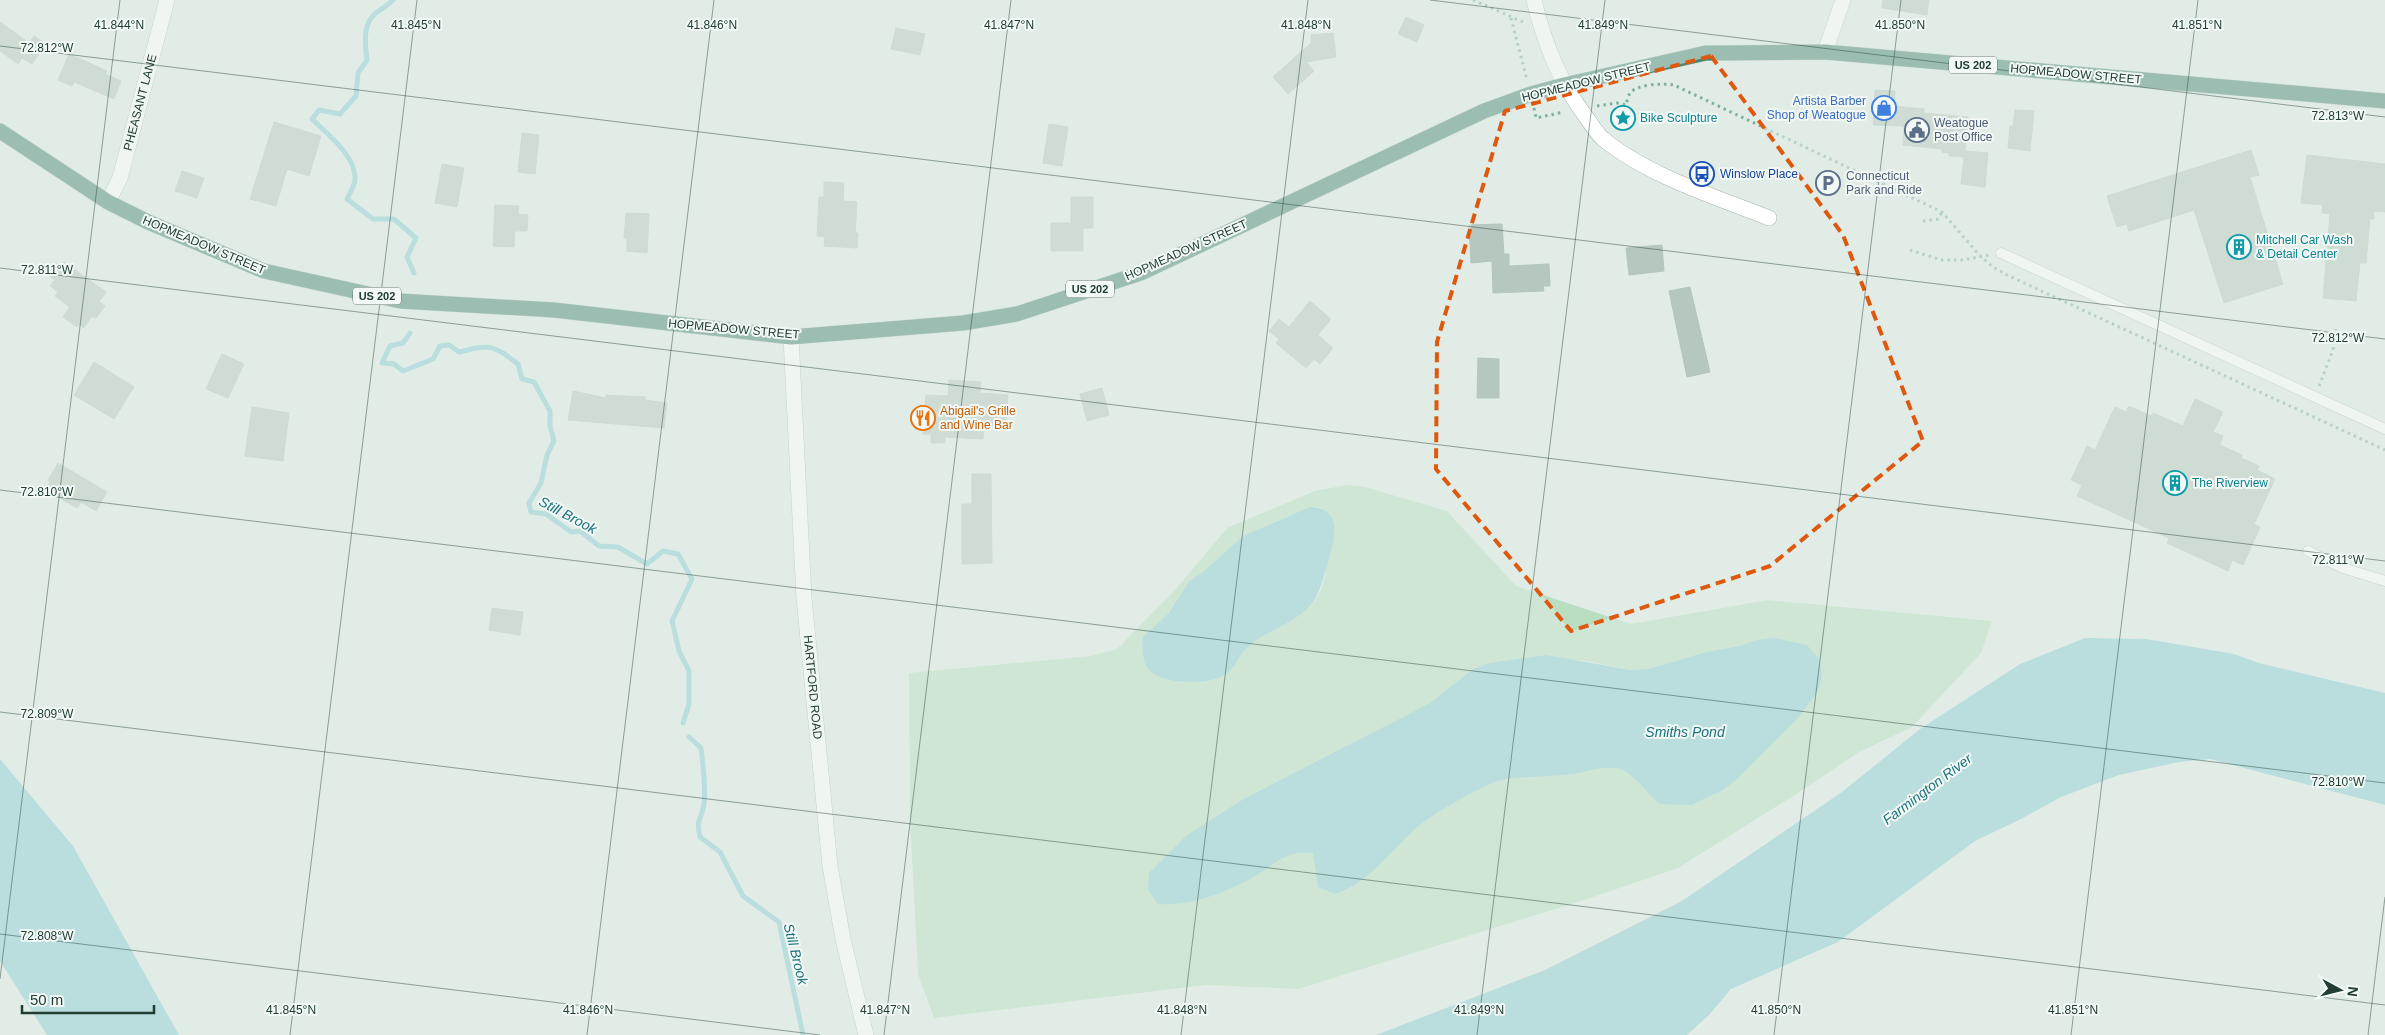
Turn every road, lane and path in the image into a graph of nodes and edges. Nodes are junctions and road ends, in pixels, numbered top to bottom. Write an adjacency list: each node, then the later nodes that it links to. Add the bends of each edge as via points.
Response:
1 (167, 0): 11 (main road, PHEASANT LANE, via 120,178)
2 (1473, 0): 6 (path, via 1511,18)
3 (1534, 0): 7 (main road, via 1547,50)
4 (1843, 0): 5 (main road)
5 (1825, 52): 7 (highway, HOPMEADOW STREET / US 202, via 1706,53); 8 (highway, HOPMEADOW STREET / US 202)
6 (1524, 67)
7 (1564, 85): 14 (main road, via 1600,137 1622,152 1679,182); 19 (highway, HOPMEADOW STREET / US 202, via 1484,111 1141,273 1016,314 963,323)
8 (2385, 101)
9 (1617, 103): 12 (path, via 1626,105 1634,90 1674,85)
10 (0, 131): 11 (highway, HOPMEADOW STREET / US 202)
11 (108, 202): 19 (highway, HOPMEADOW STREET / US 202, via 264,271 400,301 554,310)
12 (1926, 204)
13 (1942, 212): 15 (path, via 1938,219)
14 (1769, 218)
15 (1923, 222)
16 (1910, 250): 17 (path, via 1941,260 1962,260)
17 (2001, 252): 21 (lane)
18 (2336, 329): 20 (path, via 2333,350)
19 (791, 337): 24 (main road, HARTFORD ROAD, via 804,598 830,866)
20 (2318, 387)
21 (2385, 429)
22 (2308, 551): 23 (lane, via 2343,568)
23 (2385, 581)
24 (866, 1035)

